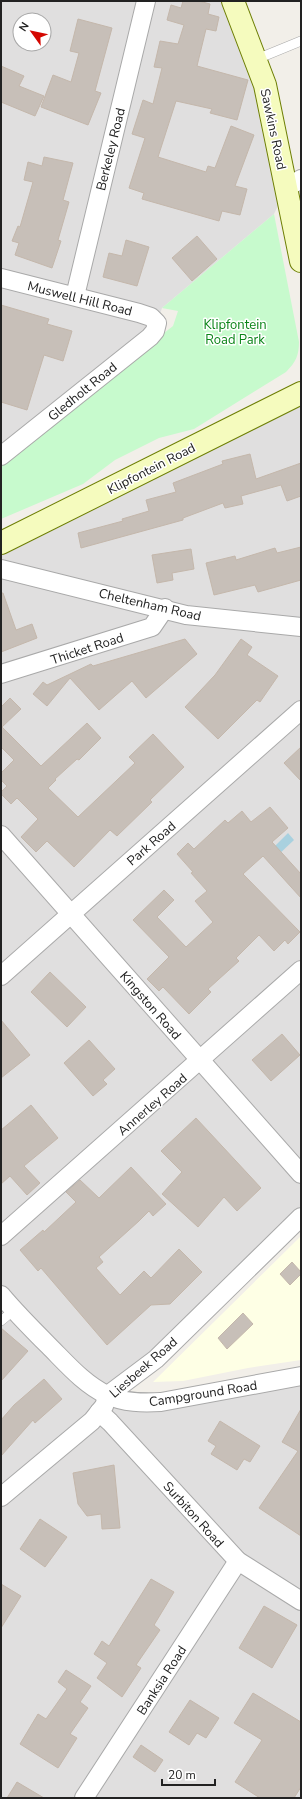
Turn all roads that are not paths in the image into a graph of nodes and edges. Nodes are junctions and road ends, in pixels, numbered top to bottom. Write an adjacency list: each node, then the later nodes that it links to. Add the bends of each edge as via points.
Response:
1 (146, 1): 8 (street, Berkeley Road)
2 (234, 1): 4 (main road, Sawkins Road)
3 (301, 41): 4 (lane)
4 (257, 59): 5 (main road, Sawkins Road)
5 (294, 184): 6 (main road, Sawkins Road)
6 (301, 262)
7 (1, 278): 8 (street, Muswell Hill Road)
8 (74, 296): 9 (street, Muswell Hill Road, via 139,313)
9 (157, 322): 11 (street, Gledholt Road, via 150,337)
10 (301, 393): 12 (main road, Klipfontein Road)
11 (1, 456)
12 (1, 543)
13 (1, 568): 14 (street, Cheltenham Road)
14 (165, 608): 15 (street, Cheltenham Road, via 186,615); 16 (street, Thicket Road, via 152,627)
15 (301, 627)
16 (1, 674)
17 (301, 710): 19 (street, Park Road)
18 (1, 835): 19 (street, Kingston Road)
19 (71, 913): 21 (street, Park Road); 22 (street, Kingston Road)
20 (301, 970): 22 (street, Annerley Road)
21 (1, 976)
22 (200, 1062): 23 (street, Kingston Road); 25 (street, Annerley Road)
23 (301, 1174)
24 (301, 1217): 29 (street, Liesbeek Road, via 156,1359)
25 (1, 1236)
26 (1, 1295): 27 (street, Campground Road)
27 (8, 1316): 29 (street, Campground Road, via 77,1374)
28 (301, 1376): 29 (street, Campground Road, via 161,1402 126,1401)
29 (108, 1395): 30 (street, Liesbeek Road)
30 (99, 1412): 31 (street, Liesbeek Road, via 92,1421); 32 (street, Surbiton Road)
31 (1, 1497)
32 (238, 1561): 33 (street, Surbiton Road); 34 (street, Banksia Road)
33 (301, 1601)
34 (84, 1798)

